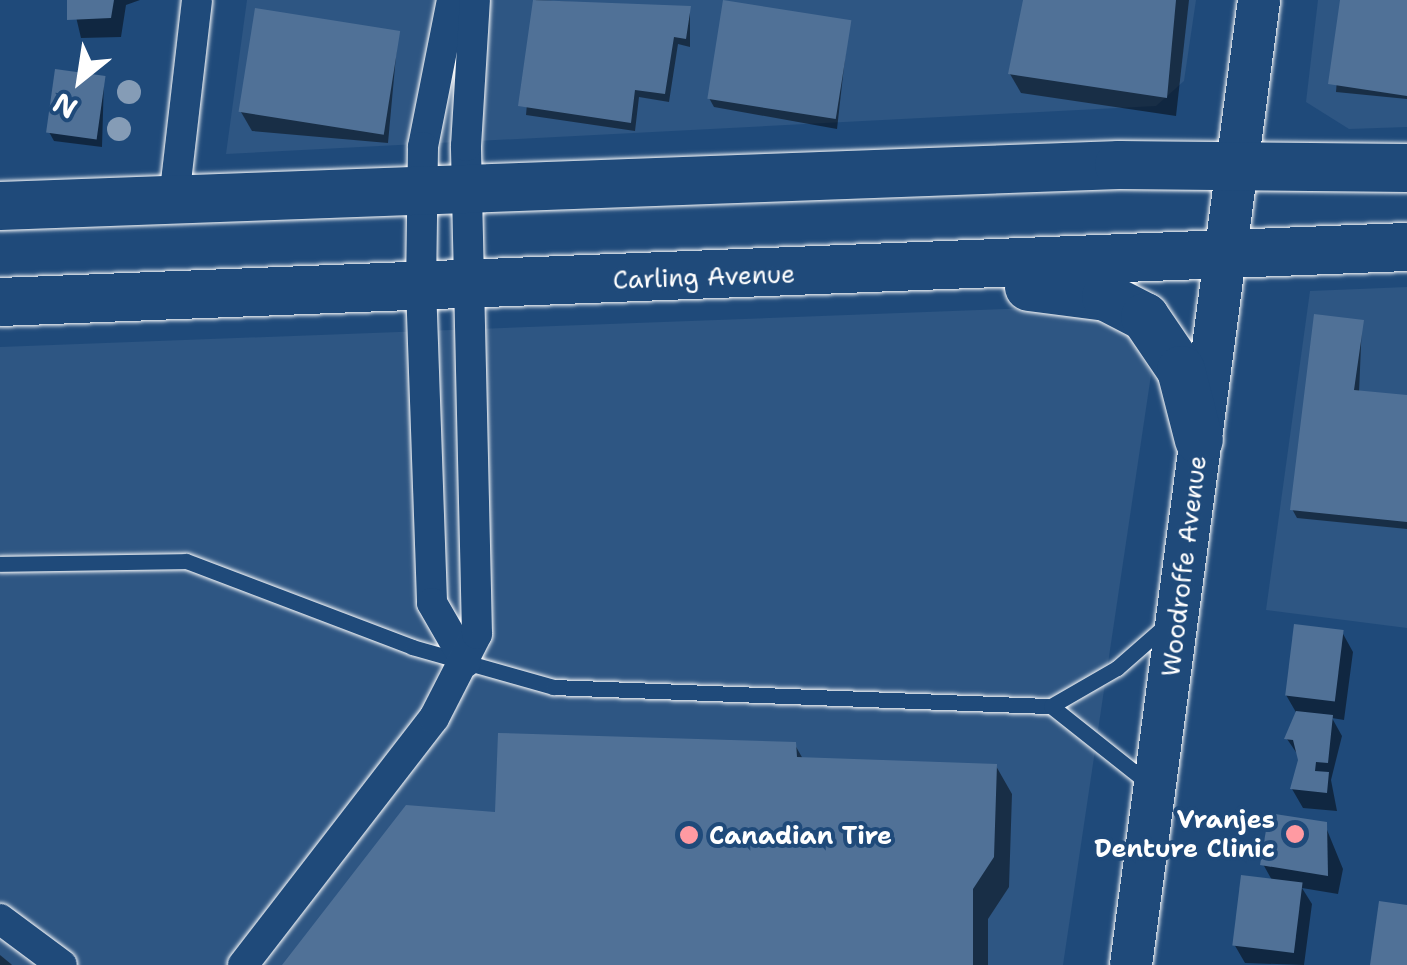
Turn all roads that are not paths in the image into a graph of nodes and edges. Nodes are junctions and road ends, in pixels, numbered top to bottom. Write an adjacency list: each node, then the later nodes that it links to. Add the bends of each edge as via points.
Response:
1 (197, 0): 8 (street)
2 (452, 0): 7 (street)
3 (474, 0): 7 (street)
4 (1259, 0): 5 (main road, Woodroffe Avenue)
5 (1234, 166): 6 (main road); 7 (main road); 11 (main road, Woodroffe Avenue)
6 (1407, 168)
7 (444, 188): 8 (main road); 13 (street); 14 (street)
8 (174, 199): 9 (main road)
9 (8, 208)
10 (1407, 248): 11 (main road, Carling Avenue)
11 (1223, 254): 12 (main road, Carling Avenue); 16 (main road, Woodroffe Avenue)
12 (851, 272): 13 (main road, Carling Avenue); 16 (main road, via 1082,292 1124,305 1169,344)
13 (469, 284): 14 (main road, Carling Avenue); 19 (street, via 482,602)
14 (421, 286): 15 (main road, Carling Avenue); 19 (street, via 432,603)
15 (0, 302)
16 (1199, 440): 18 (main road, Woodroffe Avenue)
17 (0, 564): 19 (lane, via 186,561)
18 (1179, 614): 20 (lane, via 1117,668); 21 (main road, Woodroffe Avenue)
19 (466, 662): 20 (lane, via 553,687); 24 (street, via 434,718)
20 (1051, 706): 21 (lane)
21 (1154, 791): 25 (main road, Woodroffe Avenue)
22 (0, 918): 23 (street)
23 (62, 965)
24 (243, 965)
25 (1131, 965)

